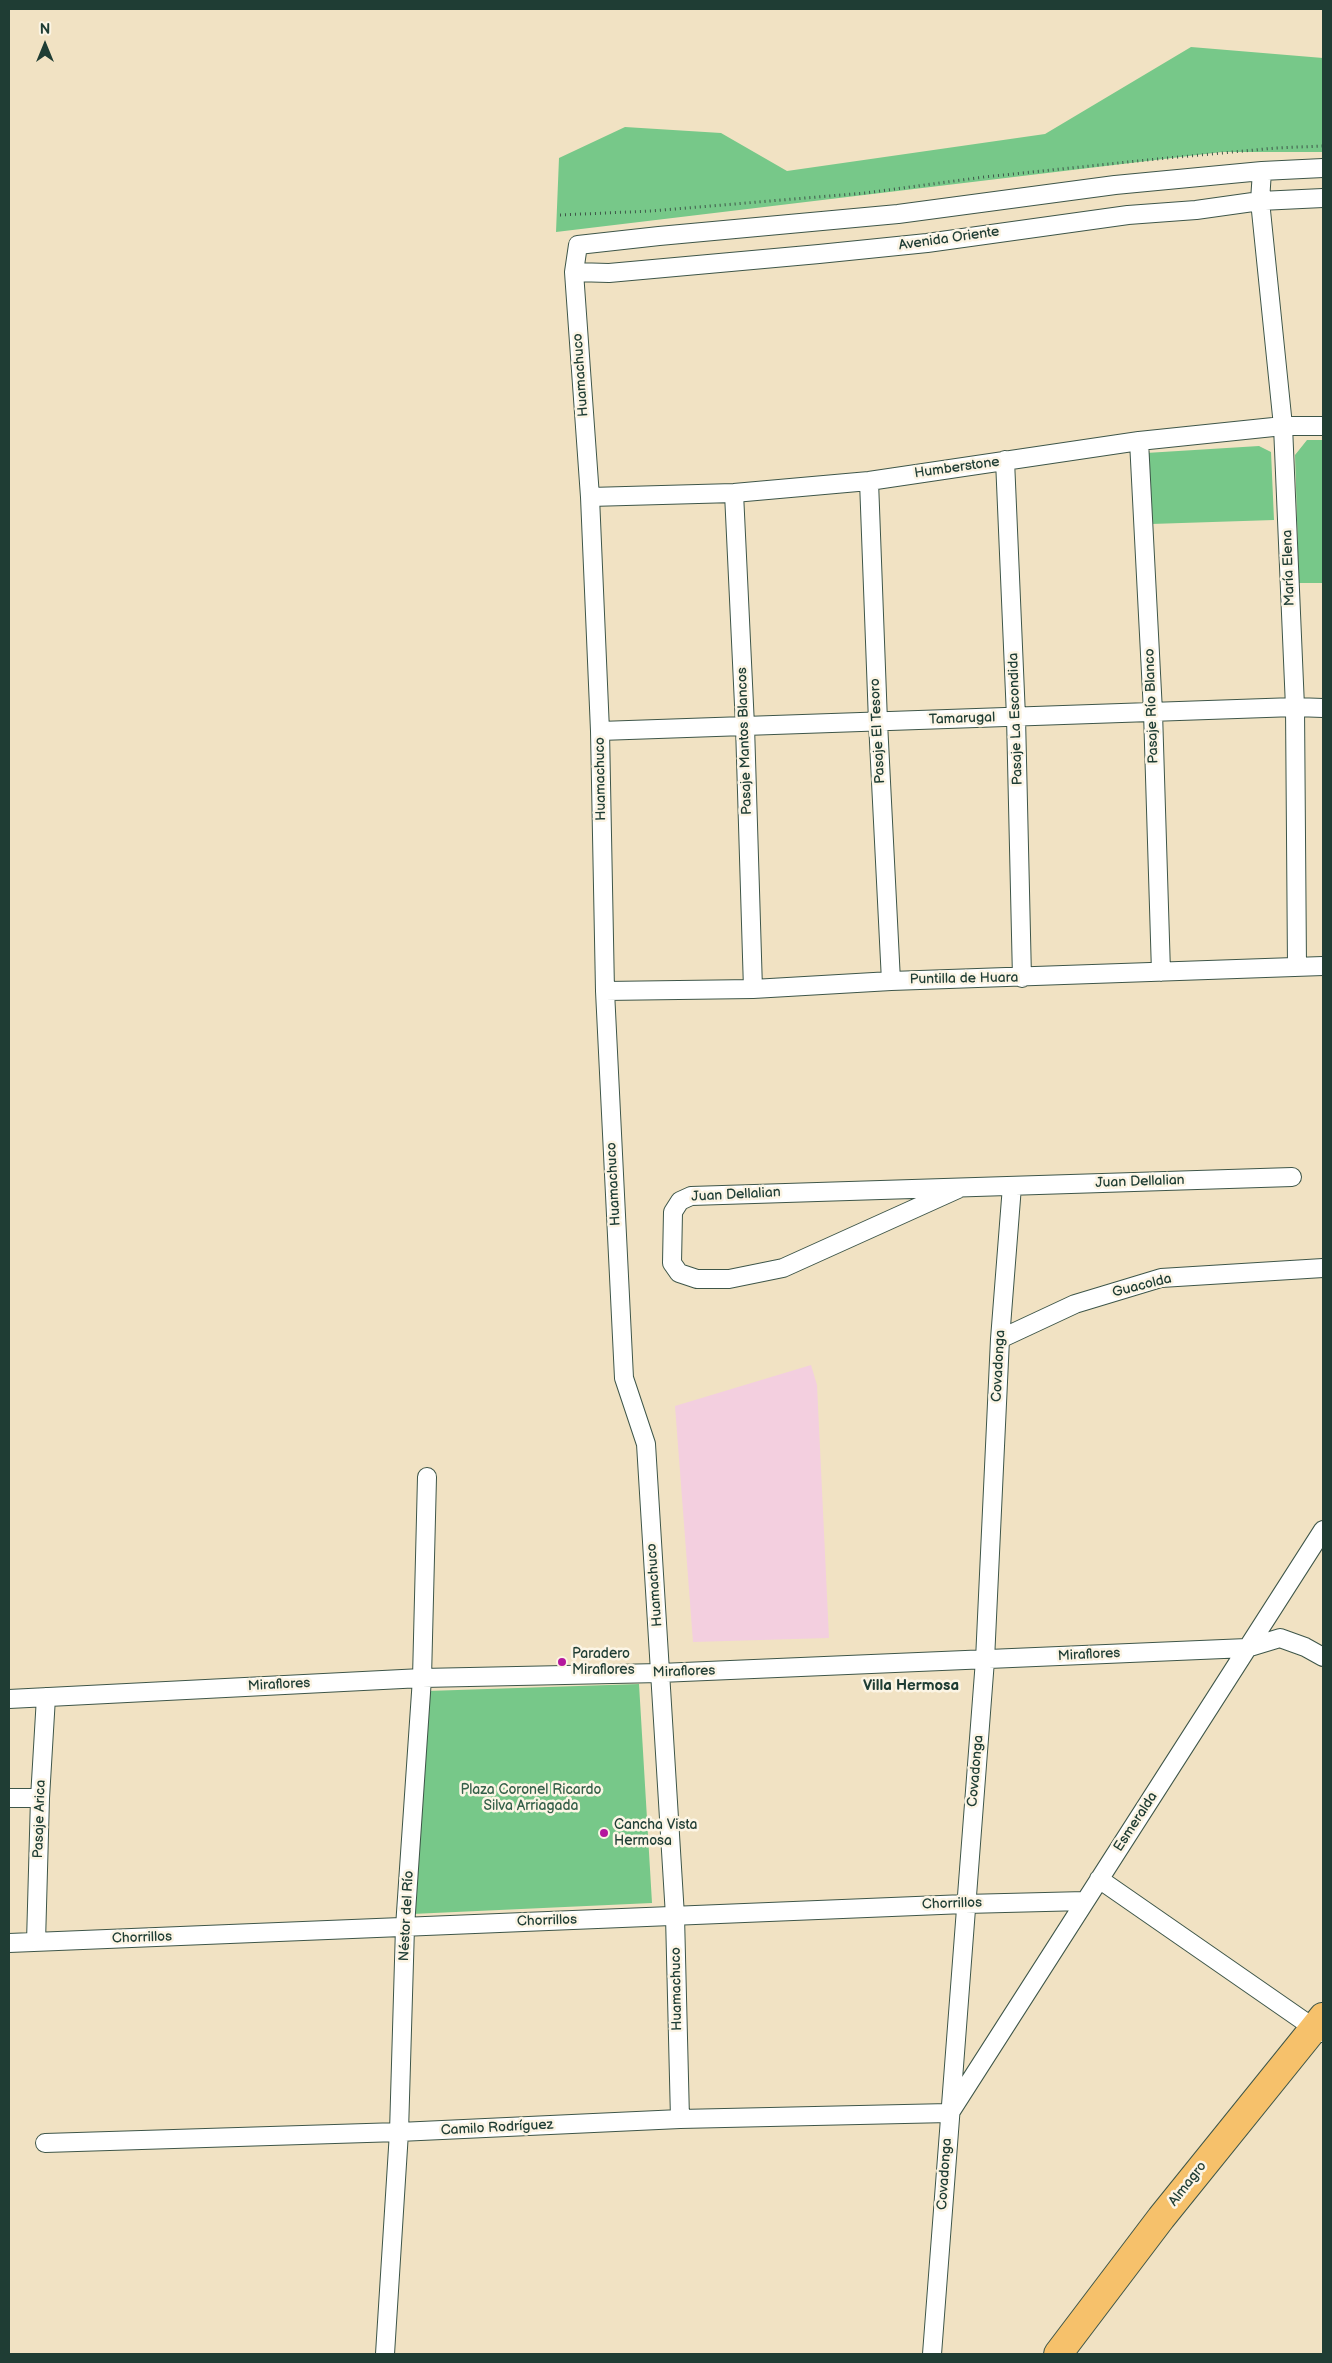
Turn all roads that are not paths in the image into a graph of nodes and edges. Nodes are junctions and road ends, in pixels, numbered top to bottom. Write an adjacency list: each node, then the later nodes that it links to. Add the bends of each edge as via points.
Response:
1 (1323, 168): 2 (street)
2 (1262, 171): 4 (street, María Elena); 5 (street, Huamachuco, via 1115,185 898,214 578,245)
3 (1323, 198): 4 (street, Avenida Oriente)
4 (1260, 201): 5 (street, Avenida Oriente, via 1108,217 927,243 609,273); 6 (street, María Elena)
5 (574, 272): 12 (street, Huamachuco)
6 (1283, 426): 7 (street, Humberstone); 8 (street, Humberstone); 13 (street, María Elena)
7 (1323, 426)
8 (1139, 442): 9 (street, Humberstone); 15 (street, Pasaje Río Blanco)
9 (1005, 460): 10 (street, Humberstone); 16 (street, Pasaje La Escondida)
10 (869, 481): 11 (street, Humberstone); 17 (street, Pasaje El Tesoro)
11 (734, 493): 12 (street, Humberstone); 18 (street, Pasaje Mantos Blancos)
12 (590, 497): 19 (street, Huamachuco)
13 (1295, 707): 14 (street, Tamarugal); 15 (street, Tamarugal); 21 (street, María Elena)
14 (1323, 708)
15 (1153, 712): 16 (street, Tamarugal); 22 (street, Pasaje Río Blanco)
16 (1016, 717): 17 (street, Tamarugal); 23 (street, Pasaje La Escondida)
17 (878, 722): 18 (street, Tamarugal); 24 (street, Pasaje El Tesoro)
18 (745, 726): 19 (street, Tamarugal); 25 (street, Pasaje Mantos Blancos)
19 (600, 732): 26 (street, Huamachuco)
20 (1323, 966): 21 (street, Puntilla de Huara)
21 (1297, 967): 22 (street, Puntilla de Huara)
22 (1161, 972): 23 (street, Puntilla de Huara)
23 (1022, 978): 24 (street, Puntilla de Huara)
24 (891, 981): 25 (street, Puntilla de Huara)
25 (753, 989): 26 (street, Puntilla de Huara)
26 (604, 991): 37 (street, Huamachuco, via 624,1378 646,1444)
27 (1292, 1177): 28 (street, Juan Dellalian)
28 (1012, 1186): 29 (street, Juan Dellalian); 31 (street, Covadonga)
29 (958, 1188): 29 (street, Juan Dellalian, via 783,1268 730,1279 697,1279 679,1273 672,1263 673,1212 680,1201 691,1196)
30 (1323, 1268): 31 (street, Guacolda, via 1162,1278 1075,1304)
31 (1000, 1339): 36 (street, Covadonga)
32 (427, 1477): 38 (street, Néstor del Río)
33 (1323, 1530): 34 (street, Esmeralda)
34 (1247, 1648): 35 (street, Miraflores, via 1280,1638); 36 (street, Miraflores); 43 (street, Esmeralda)
35 (1323, 1657)
36 (985, 1660): 37 (street, Miraflores); 45 (street, Covadonga)
37 (660, 1673): 38 (street, Miraflores); 46 (street, Huamachuco)
38 (422, 1678): 39 (street, Miraflores); 47 (street, Néstor del Río)
39 (46, 1697): 40 (street, Miraflores); 42 (street, Pasaje Arica)
40 (9, 1698)
41 (9, 1798): 42 (street)
42 (40, 1798): 48 (street, Pasaje Arica)
43 (1099, 1879): 44 (street, Esmeralda); 50 (street)
44 (1085, 1901): 45 (street, Chorrillos); 51 (street, Esmeralda)
45 (965, 1904): 46 (street, Chorrillos); 51 (street, Covadonga)
46 (675, 1916): 47 (street, Chorrillos); 52 (street, Huamachuco)
47 (405, 1927): 48 (street, Chorrillos); 53 (street, Néstor del Río)
48 (36, 1942): 49 (street, Chorrillos)
49 (9, 1943)
50 (1320, 2026): 57 (main road, Almagro, via 1167,2211)
51 (949, 2113): 52 (street, Camilo Rodríguez); 56 (street, Covadonga)
52 (680, 2120): 53 (street, Camilo Rodríguez)
53 (399, 2132): 54 (street, Camilo Rodríguez); 55 (street, Néstor del Río)
54 (44, 2143)
55 (385, 2354)
56 (932, 2354)
57 (1058, 2354)

